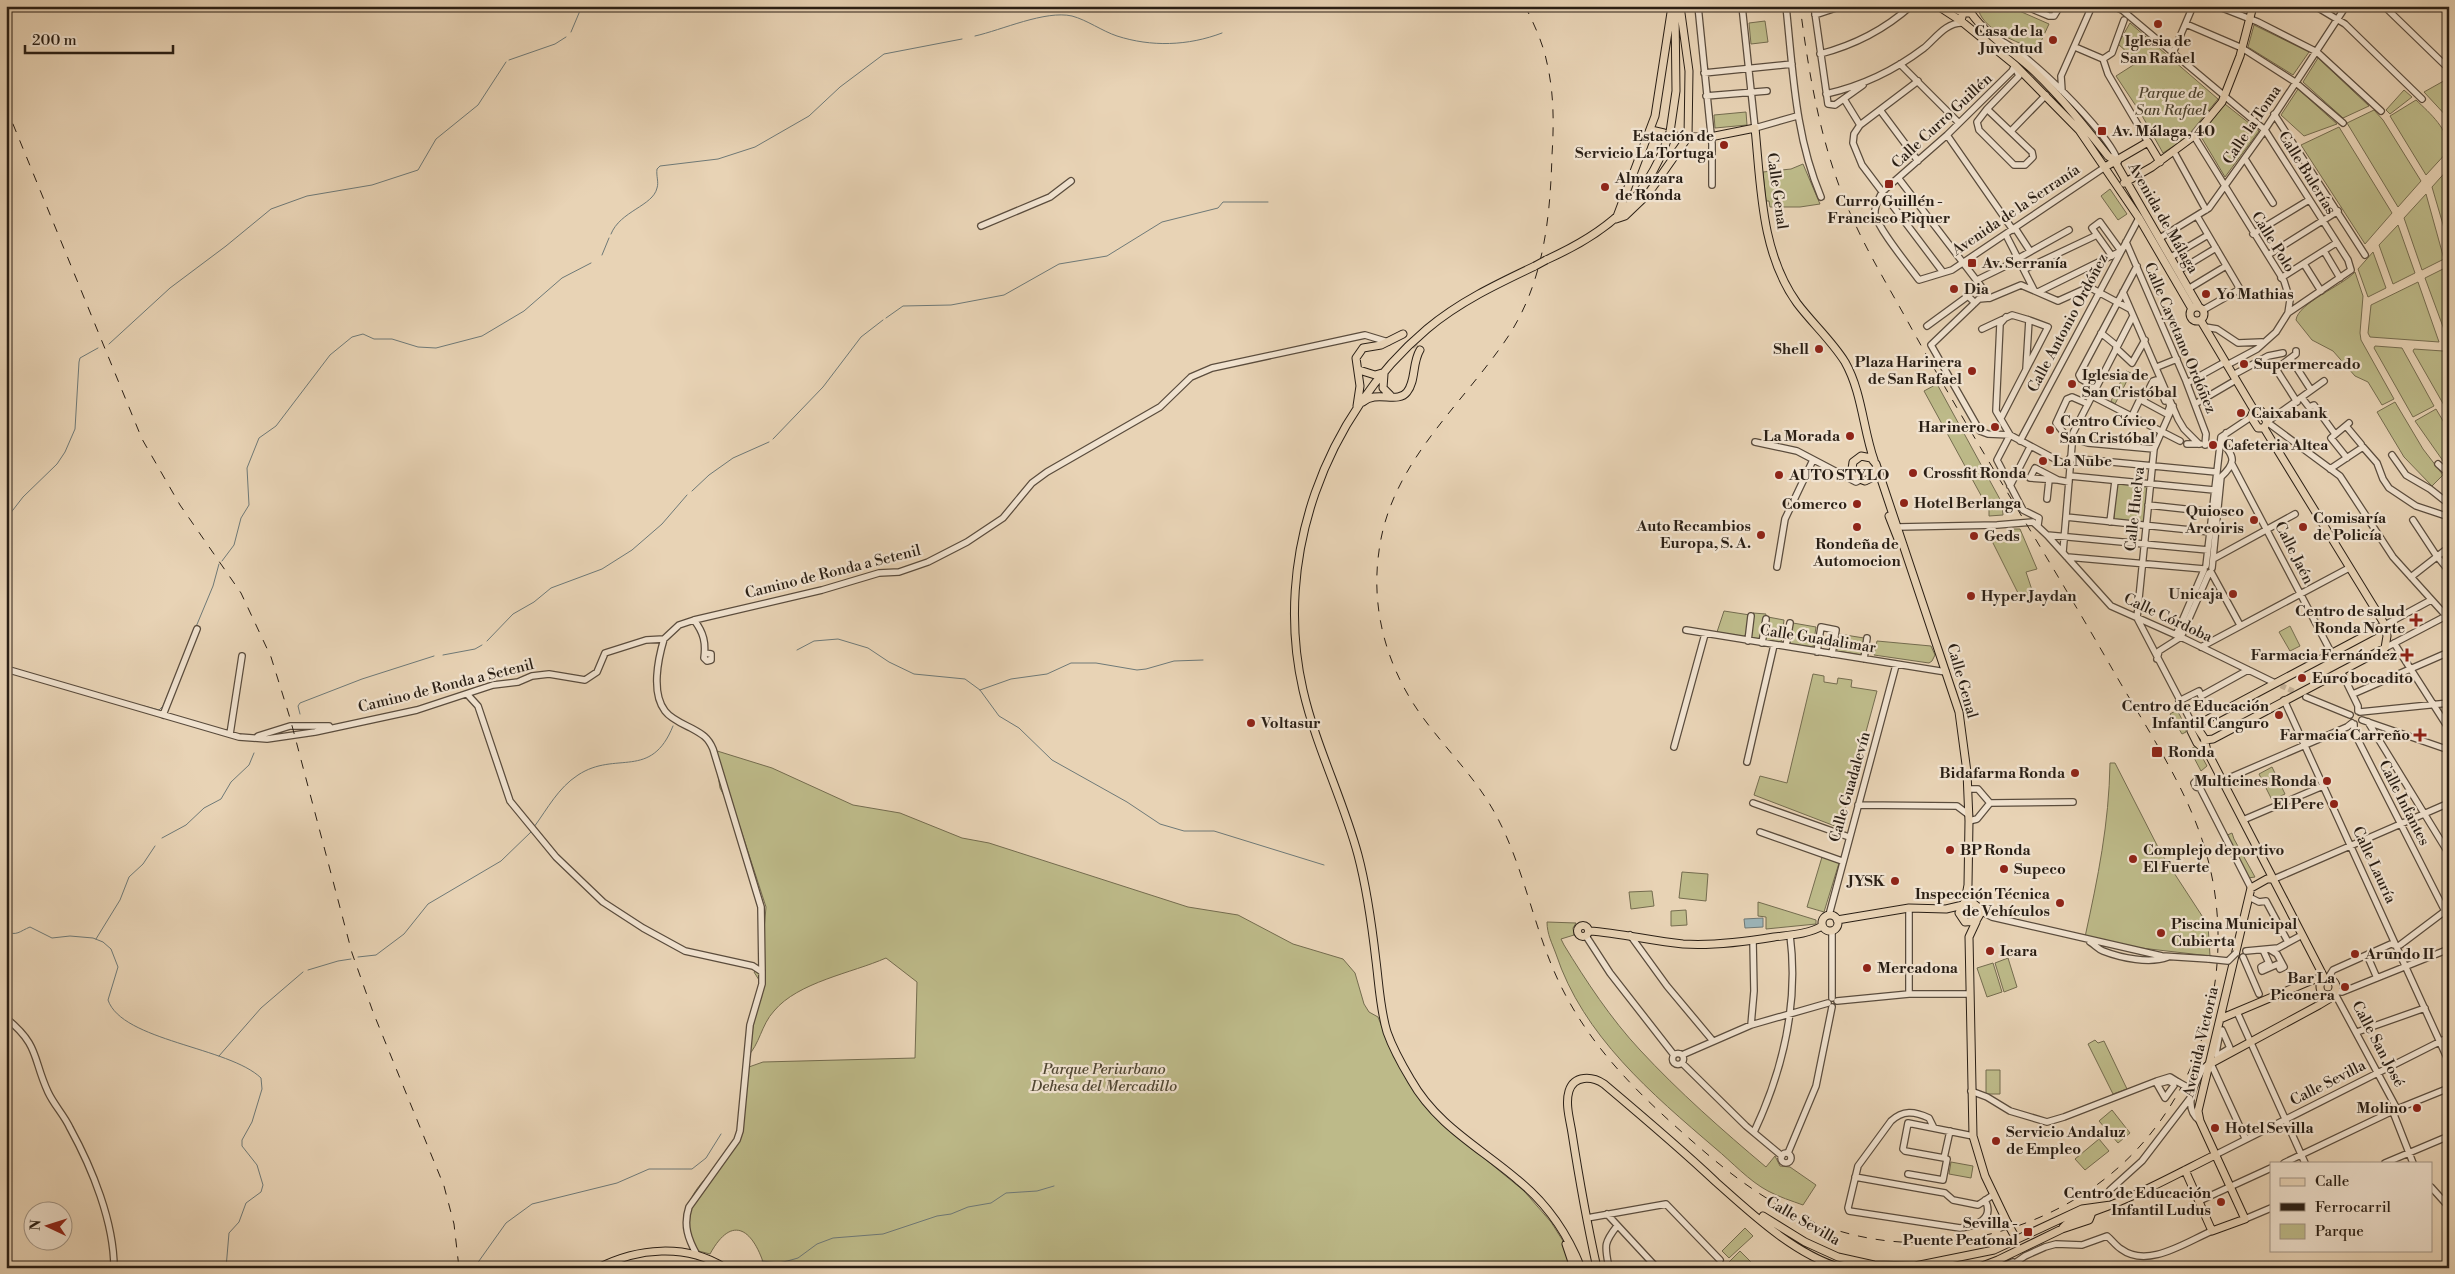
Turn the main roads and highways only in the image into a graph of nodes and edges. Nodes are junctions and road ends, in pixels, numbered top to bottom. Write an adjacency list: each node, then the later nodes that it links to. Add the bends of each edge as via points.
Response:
1 (1938, 6): 8 (main road, Avenida de Málaga)
2 (1950, 6): 6 (main road)
3 (1971, 6): 9 (main road)
4 (2253, 6): 15 (main road, via 2226,97 2194,136)
5 (1676, 7): 10 (main road); 11 (main road, via 1676,91); 12 (main road, via 1689,71)
6 (1965, 10): 7 (main road, Avenida de Málaga); 8 (main road)
7 (1973, 18): 8 (main road, via 1971,23); 9 (main road, Avenida de Málaga)
8 (1963, 23): 16 (main road, Avenida de Málaga, via 2046,94 2079,130)
9 (1979, 25): 14 (main road, Avenida de Málaga, via 2052,88)
10 (1651, 130): 11 (main road); 19 (main road)
11 (1670, 135): 12 (main road); 13 (main road); 19 (main road, via 1651,174)
12 (1688, 137): 13 (main road); 30 (main road, Calle Genal, via 1755,128 1764,219 1778,269 1797,303 1845,363 1858,394)
13 (1681, 148): 19 (main road, via 1666,172 1636,207)
14 (2116, 162): 15 (main road, via 2148,142); 16 (main road); 17 (main road, Avenida de Málaga)
15 (2160, 162): 17 (main road)
16 (2105, 166): 18 (main road, Avenida de Málaga)
17 (2127, 181): 18 (main road); 20 (main road, Avenida de Málaga)
18 (2117, 184): 20 (main road, Avenida de Málaga)
19 (1616, 219): 25 (main road, bridge, via 1585,241 1491,287 1442,317)
20 (2198, 309): 21 (main road, via 2204,316); 21 (main road, via 2191,318)
21 (2203, 324): 28 (main road)
22 (1406, 336): 24 (main road, via 1363,348 1356,358)
23 (1418, 349): 26 (main road, via 1410,387 1406,394)
24 (1359, 370): 25 (main road, via 1375,375); 27 (main road)
25 (1385, 372): 26 (main road, via 1383,388); 27 (main road)
26 (1393, 396): 27 (main road, via 1368,397)
27 (1356, 408): 63 (main road, via 1316,486 1302,535 1295,583 1295,646 1302,690 1317,742 1359,858 1383,1014 1397,1056 1425,1103 1461,1138 1519,1181)
28 (2252, 413): 29 (main road, via 2261,411); 29 (main road, via 2258,428)
29 (2266, 425): 37 (main road)
30 (1867, 441): 31 (main road); 32 (main road, Calle Genal)
31 (1854, 462): 32 (main road, via 1866,456); 33 (main road, via 1852,473)
32 (1875, 465): 33 (main road, via 1873,477); 35 (main road, Calle Genal)
33 (1862, 480): 34 (main road, Calle Genal, via 1880,486)
34 (1886, 502): 35 (main road, Calle Genal); 36 (main road, Calle Genal, via 1895,535)
35 (1898, 527): 36 (main road, Calle Genal)
36 (1904, 550): 43 (main road, Calle Genal, via 1959,712 1968,792)
37 (2383, 625): 38 (main road); 39 (main road)
38 (2375, 632): 39 (main road); 41 (main road, via 2193,726)
39 (2387, 636): 40 (main road, via 2385,648)
40 (2241, 723): 41 (main road, via 2220,730); 41 (main road)
41 (2203, 741): 42 (main road)
42 (2274, 879): 53 (main road); 55 (main road, Avenida Victoria, via 2267,879 2251,888 2240,936 2242,954 2231,962)
43 (1968, 885): 44 (main road, Calle Genal); 45 (main road, Calle Genal)
44 (1964, 905): 45 (main road, via 1969,903); 46 (main road); 48 (main road, via 1959,913)
45 (1978, 908): 49 (main road)
46 (1946, 909): 47 (main road, via 1909,908); 48 (main road)
47 (1837, 920): 50 (main road, via 1832,931); 50 (main road, via 1829,915 1822,920)
48 (1962, 920): 49 (main road, via 1969,924); 52 (main road)
49 (1977, 920): 52 (main road)
50 (1822, 926): 51 (main road, via 1753,941 1700,945 1630,935)
51 (1587, 934)
52 (1970, 937): 64 (main road, bridge, via 1973,1136 1993,1194)
53 (2325, 979): 54 (main road, via 2336,984); 54 (main road, via 2321,991); 55 (main road, via 2316,979)
54 (2333, 993): 56 (main road, via 2327,1000)
55 (2220, 1018): 56 (main road, Avenida Victoria)
56 (2210, 1065): 57 (main road, Avenida Victoria, via 2196,1110)
57 (2215, 1155): 58 (main road, Calle Sevilla); 58 (main road, Avenida Victoria, via 2245,1219 2212,1231)
58 (2185, 1170): 60 (main road, Calle Sevilla)
59 (1718, 1183): 65 (main road, Calle Sevilla, via 1789,1232); 66 (main road, Calle Sevilla, via 1784,1238); 73 (main road, via 1604,1084 1593,1079 1580,1079 1570,1087 1567,1102)
60 (2111, 1205): 61 (main road, Calle Sevilla); 62 (main road, Calle Sevilla)
61 (2078, 1211): 62 (main road); 64 (main road, Calle Sevilla)
62 (2090, 1213): 74 (main road, via 2091,1217 2086,1222 2062,1229)
63 (1559, 1225): 71 (main road); 72 (main road)
64 (2015, 1238): 68 (main road, Calle Sevilla, via 1994,1250 1915,1266)
65 (1850, 1260): 66 (main road); 67 (main road, Calle Sevilla)
66 (1836, 1267)
67 (1877, 1267): 68 (main road, Calle Sevilla)
68 (1889, 1267)
69 (598, 1268): 70 (main road, via 624,1257 651,1252 696,1255)
70 (725, 1268)
71 (1574, 1268)
72 (1581, 1268)
73 (1597, 1268)
74 (1977, 1268)

